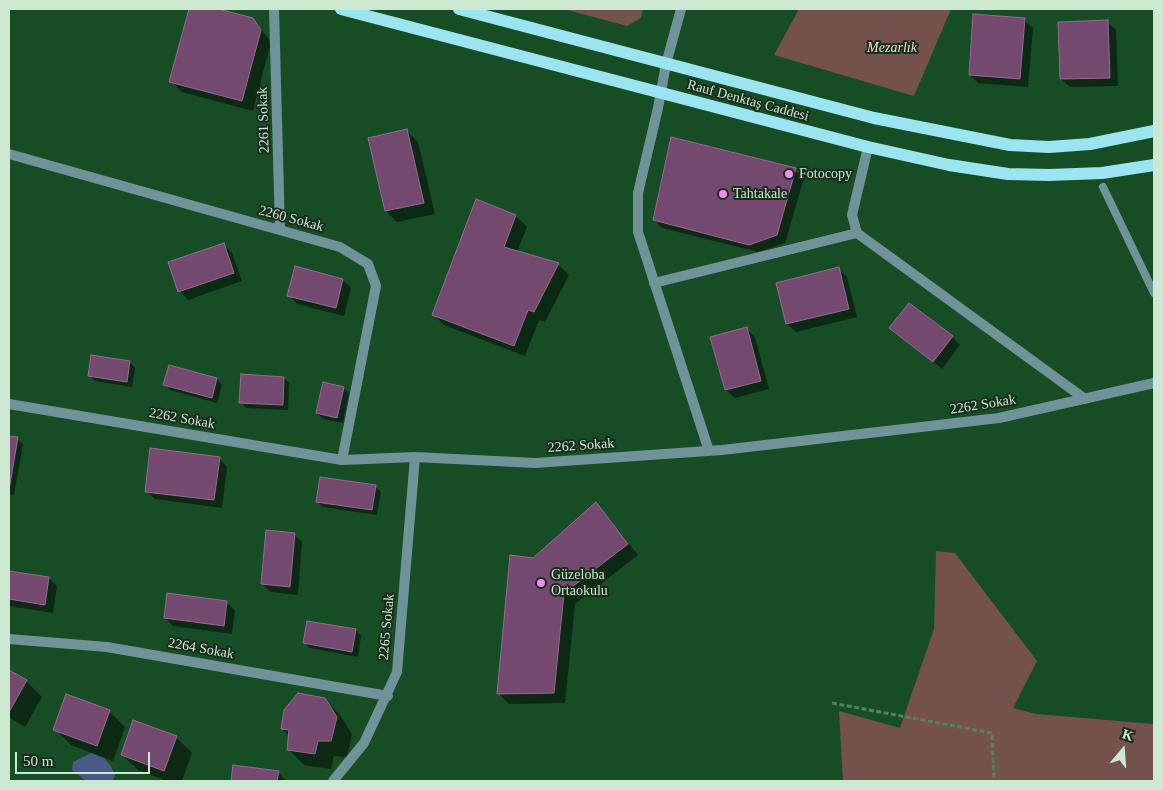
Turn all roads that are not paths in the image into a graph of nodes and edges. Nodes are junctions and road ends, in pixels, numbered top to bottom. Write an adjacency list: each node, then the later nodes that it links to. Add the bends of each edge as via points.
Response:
1 (274, 9): 12 (street, 2261 Sokak)
2 (341, 9): 6 (main road, Rauf Denktaş Caddesi)
3 (459, 9): 5 (main road, Rauf Denktaş Caddesi)
4 (681, 9): 5 (street)
5 (666, 64): 6 (street); 7 (main road, Rauf Denktaş Caddesi, via 874,118 1010,145 1090,144)
6 (660, 93): 8 (main road, Rauf Denktaş Caddesi); 14 (street, via 638,193 638,232)
7 (1154, 131)
8 (868, 147): 10 (main road, Rauf Denktaş Caddesi, via 1008,174 1102,173); 13 (street, via 852,215)
9 (9, 154): 12 (street, 2260 Sokak)
10 (1154, 165)
11 (1103, 187): 15 (lane)
12 (280, 230): 21 (street, 2260 Sokak, via 340,247 368,264 376,286)
13 (857, 233): 14 (street); 17 (street)
14 (654, 283): 19 (street)
15 (1154, 293)
16 (1154, 383): 17 (street, 2262 Sokak)
17 (1085, 399): 19 (street, 2262 Sokak, via 999,418)
18 (9, 404): 21 (street, 2262 Sokak)
19 (709, 451): 20 (street, 2262 Sokak, via 535,463)
20 (415, 458): 21 (street, 2262 Sokak); 23 (street, 2265 Sokak, via 397,672)
21 (342, 460)
22 (9, 639): 23 (street, 2264 Sokak, via 107,646)
23 (388, 696): 24 (street, 2265 Sokak, via 364,743)
24 (332, 781)

